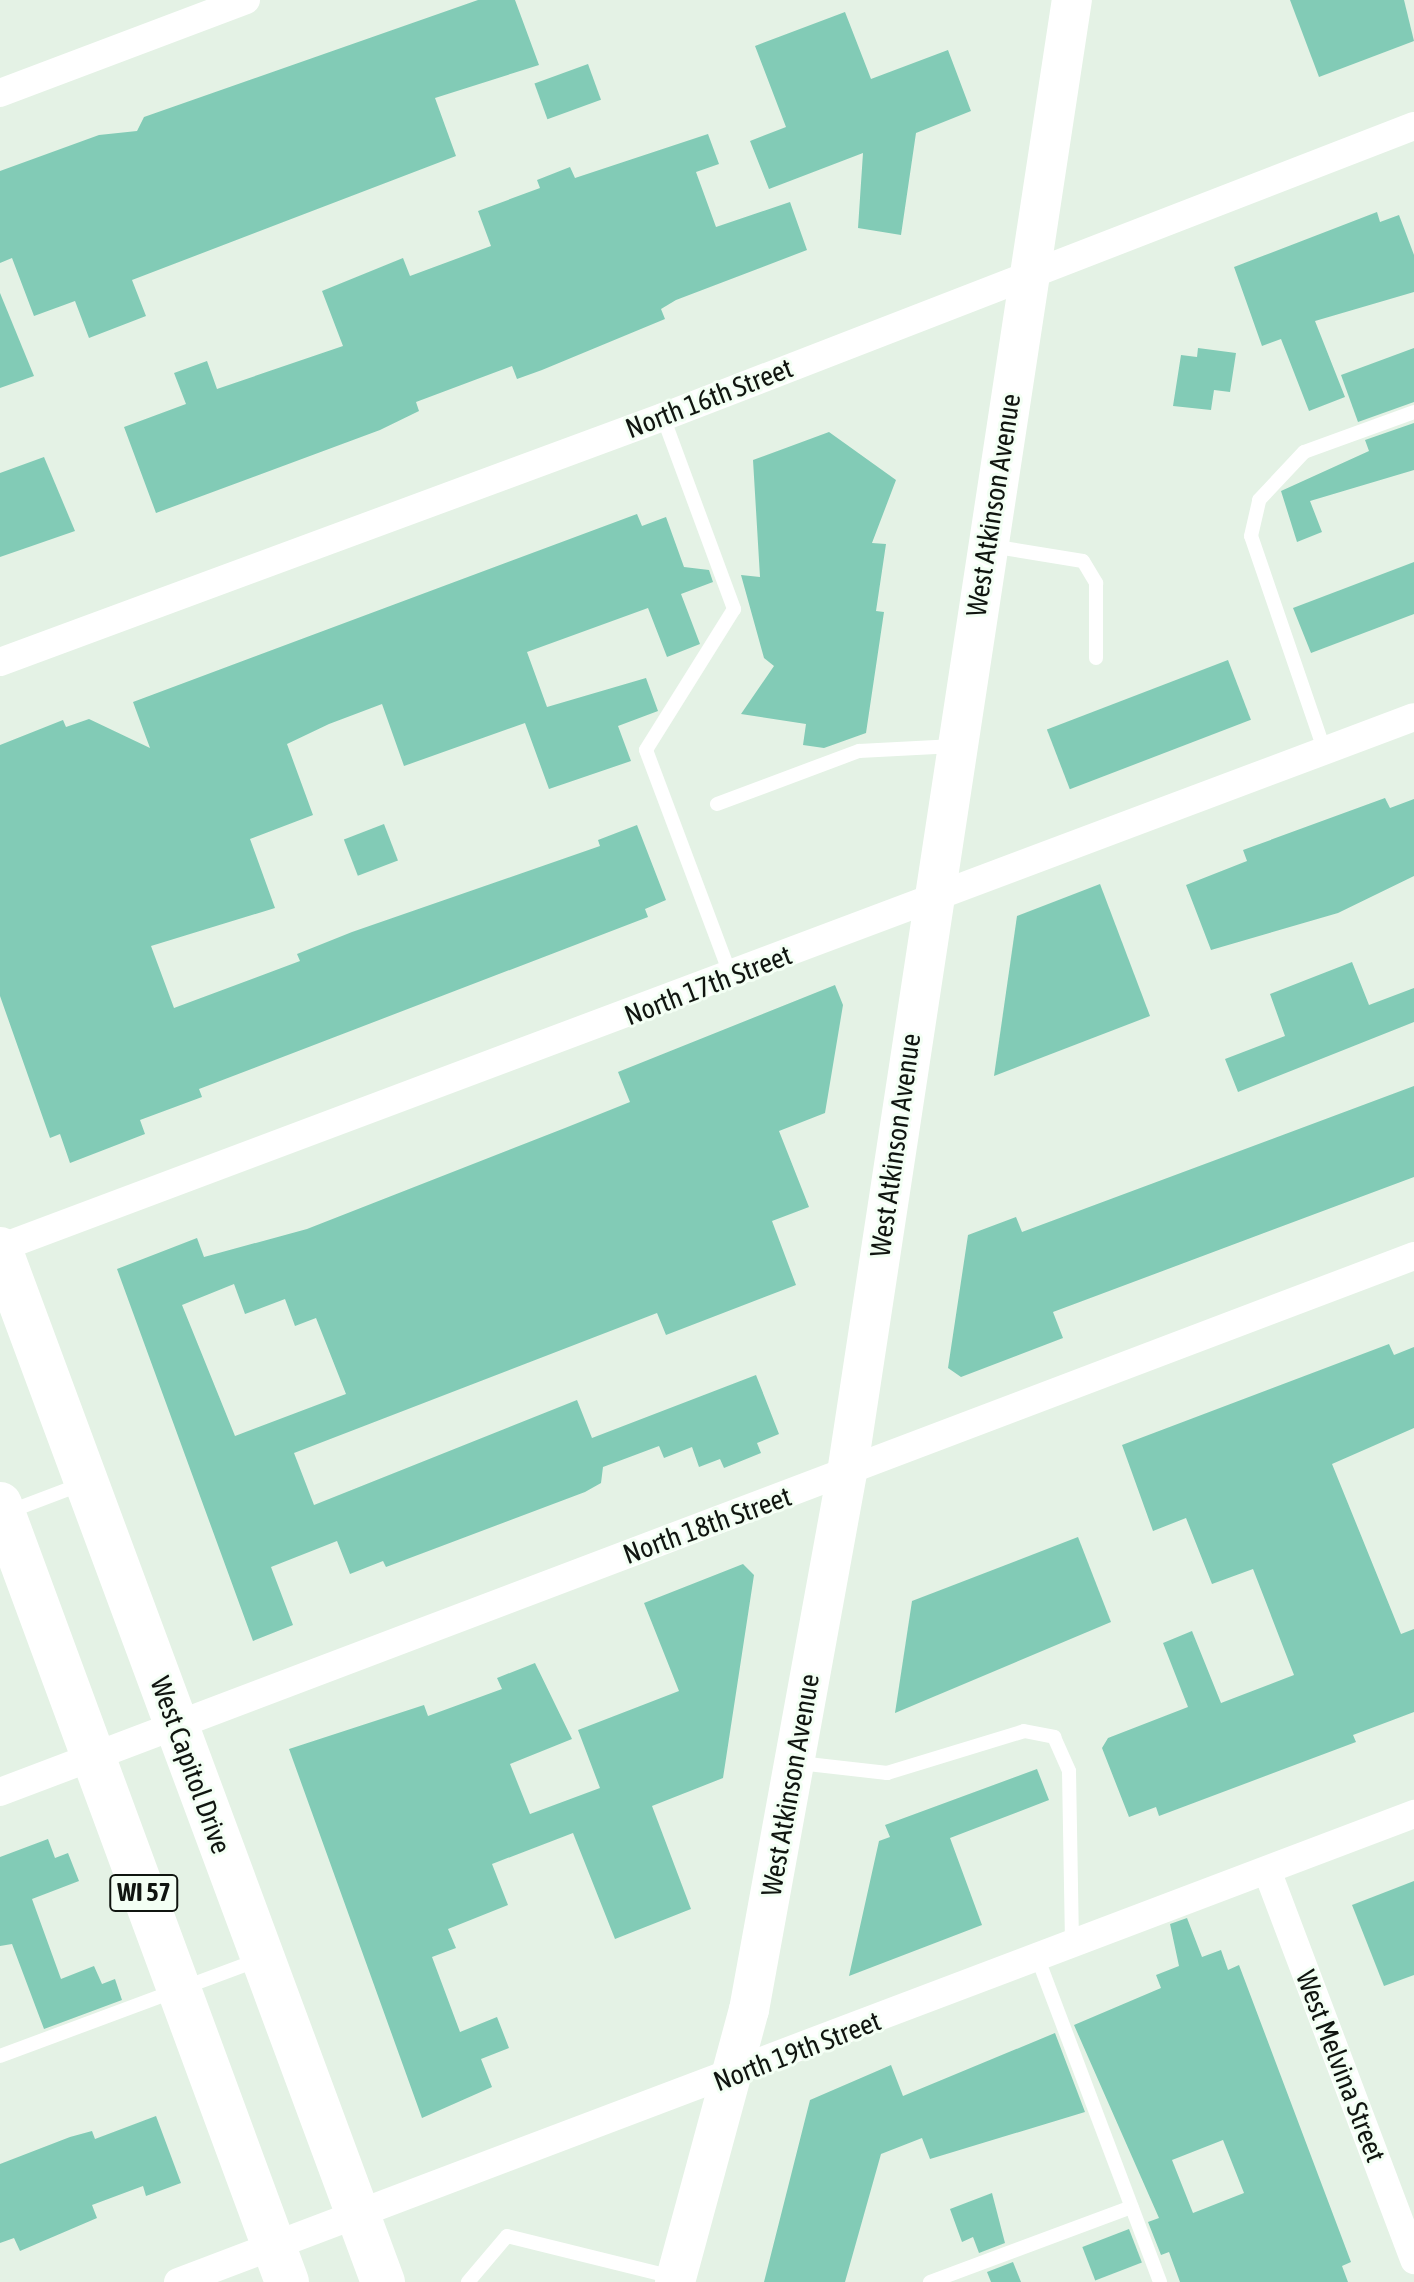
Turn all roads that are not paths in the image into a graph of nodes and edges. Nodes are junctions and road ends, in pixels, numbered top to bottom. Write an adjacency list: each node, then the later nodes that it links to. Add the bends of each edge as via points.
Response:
1 (246, 0): 3 (street)
2 (1072, 0): 5 (street, West Atkinson Avenue)
3 (0, 93)
4 (1414, 126): 5 (street, North 16th Street)
5 (1030, 273): 7 (street, North 16th Street); 8 (street, West Atkinson Avenue)
6 (1414, 412): 13 (lane, via 1304,452 1259,500 1251,536)
7 (663, 417): 10 (street, North 16th Street); 16 (lane, via 734,609 646,750)
8 (987, 546): 9 (lane, via 1083,561 1096,583); 12 (street, West Atkinson Avenue)
9 (1096, 658)
10 (0, 662)
11 (1414, 717): 13 (street, North 17th Street)
12 (955, 746): 14 (lane, via 859,751); 15 (street, West Atkinson Avenue)
13 (1325, 752): 15 (street, North 17th Street)
14 (717, 804)
15 (932, 899): 16 (street, North 17th Street); 19 (street, West Atkinson Avenue)
16 (731, 976): 17 (street, North 17th Street)
17 (0, 1249): 20 (main road, West Capitol Drive)
18 (1414, 1256): 19 (street, North 18th Street)
19 (847, 1473): 22 (street, North 18th Street); 24 (street, West Atkinson Avenue)
20 (87, 1482): 21 (lane); 22 (main road, West Capitol Drive)
21 (1, 1511): 23 (main road, WI 57)
22 (177, 1726): 23 (street, North 18th Street); 29 (main road, West Capitol Drive)
23 (95, 1756): 25 (street, North 18th Street); 31 (main road, WI 57)
24 (794, 1762): 28 (lane, via 887,1773 1024,1731 1054,1737 1069,1771); 33 (street, West Atkinson Avenue)
25 (0, 1792)
26 (1414, 1814): 27 (street, North 19th Street)
27 (1268, 1873): 28 (street, North 19th Street); 36 (street, West Melvina Street)
28 (1072, 1946): 30 (street, North 19th Street)
29 (262, 1958): 31 (lane); 35 (main road, West Capitol Drive)
30 (1038, 1959): 33 (street, North 19th Street); 34 (lane)
31 (179, 1988): 32 (lane); 37 (main road, WI 57)
32 (0, 2056)
33 (733, 2075): 35 (street, North 19th Street); 38 (street, West Atkinson Avenue)
34 (1132, 2207): 42 (lane); 43 (lane)
35 (357, 2215): 37 (street, North 19th Street); 40 (main road, West Capitol Drive)
36 (1414, 2260)
37 (280, 2264): 39 (street, North 19th Street)
38 (675, 2280): 41 (lane, via 507,2236)
39 (178, 2282)
40 (383, 2282)
41 (468, 2282)
42 (930, 2282)
43 (1160, 2282)

